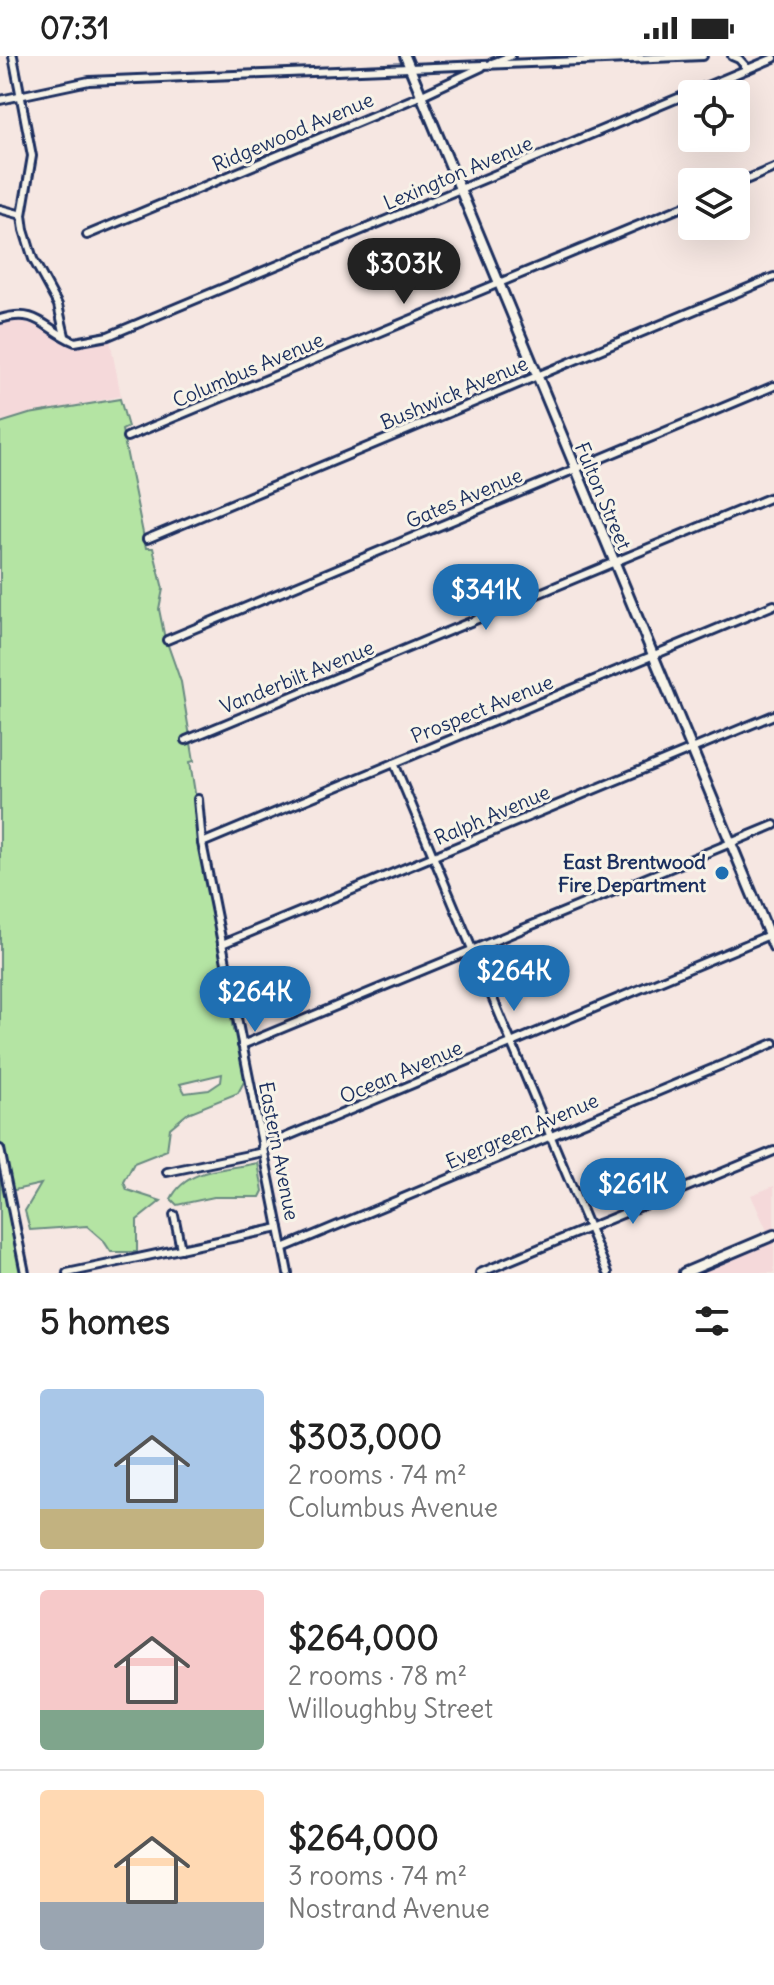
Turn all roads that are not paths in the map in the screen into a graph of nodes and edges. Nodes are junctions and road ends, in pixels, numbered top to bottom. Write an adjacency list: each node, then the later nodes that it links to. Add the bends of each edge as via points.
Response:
1 (13, 56): 10 (street)
2 (405, 56): 8 (street, Fulton Street)
3 (511, 56): 7 (street, Ridgewood Avenue)
4 (703, 56): 7 (street)
5 (732, 56): 9 (street)
6 (774, 58): 9 (street, Lexington Avenue)
7 (486, 65): 8 (street); 11 (street, Ridgewood Avenue)
8 (410, 68): 10 (street, via 89,81); 11 (street, Fulton Street)
9 (748, 69): 15 (street, Lexington Avenue)
10 (22, 95): 12 (street); 18 (street, via 32,156)
11 (420, 96): 15 (street, Fulton Street); 19 (street, Ridgewood Avenue)
12 (0, 100)
13 (774, 168): 14 (street)
14 (750, 178)
15 (459, 190): 21 (street, Fulton Street); 23 (street, Lexington Avenue, via 108,336 75,342)
16 (0, 209): 18 (street)
17 (678, 209): 21 (street, Columbus Avenue)
18 (22, 215): 23 (street, via 28,247 58,305)
19 (87, 235)
20 (774, 277): 24 (street, Bushwick Avenue)
21 (498, 283): 24 (street, Fulton Street); 26 (street, Columbus Avenue)
22 (0, 319): 23 (street, via 30,316)
23 (65, 336)
24 (537, 376): 27 (street, Fulton Street); 29 (street, Bushwick Avenue)
25 (774, 386): 27 (street, Gates Avenue)
26 (127, 437)
27 (575, 469): 30 (street, Fulton Street); 32 (street, Gates Avenue)
28 (774, 496): 30 (street, Vanderbilt Avenue)
29 (147, 539)
30 (614, 563): 33 (street, Fulton Street); 35 (street, Vanderbilt Avenue)
31 (774, 605): 33 (street, Prospect Avenue)
32 (167, 640)
33 (653, 656): 36 (street, Fulton Street); 37 (street, Prospect Avenue)
34 (774, 715): 36 (street, Ralph Avenue)
35 (186, 740)
36 (691, 749): 41 (street, Fulton Street); 42 (street, Ralph Avenue)
37 (394, 763): 40 (street, Prospect Avenue); 42 (street)
38 (198, 799): 40 (street, Eastern Avenue)
39 (774, 825): 41 (street)
40 (202, 843): 44 (street, Eastern Avenue)
41 (731, 843): 43 (street, Fulton Street); 46 (street)
42 (432, 857): 44 (street, Ralph Avenue); 46 (street)
43 (772, 934): 45 (street, Fulton Street); 48 (street, Ocean Avenue)
44 (222, 944): 49 (street, Eastern Avenue)
45 (774, 947)
46 (471, 950): 48 (street); 49 (street)
47 (774, 1043): 50 (street, Evergreen Avenue)
48 (510, 1044): 50 (street); 52 (street, Ocean Avenue)
49 (242, 1045): 52 (street, Eastern Avenue)
50 (549, 1137): 57 (street); 59 (street, Evergreen Avenue)
51 (0, 1149): 61 (street)
52 (263, 1149): 54 (street, Ocean Avenue); 56 (street, Eastern Avenue)
53 (774, 1151): 57 (street)
54 (167, 1172)
55 (174, 1215): 60 (street)
56 (279, 1228): 59 (street, Eastern Avenue); 60 (street)
57 (587, 1228): 64 (street); 65 (street)
58 (774, 1235): 66 (street)
59 (283, 1248): 63 (street, Eastern Avenue)
60 (181, 1249): 62 (street)
61 (25, 1273)
62 (67, 1273)
63 (288, 1273)
64 (480, 1273)
65 (608, 1273)
66 (684, 1273)

